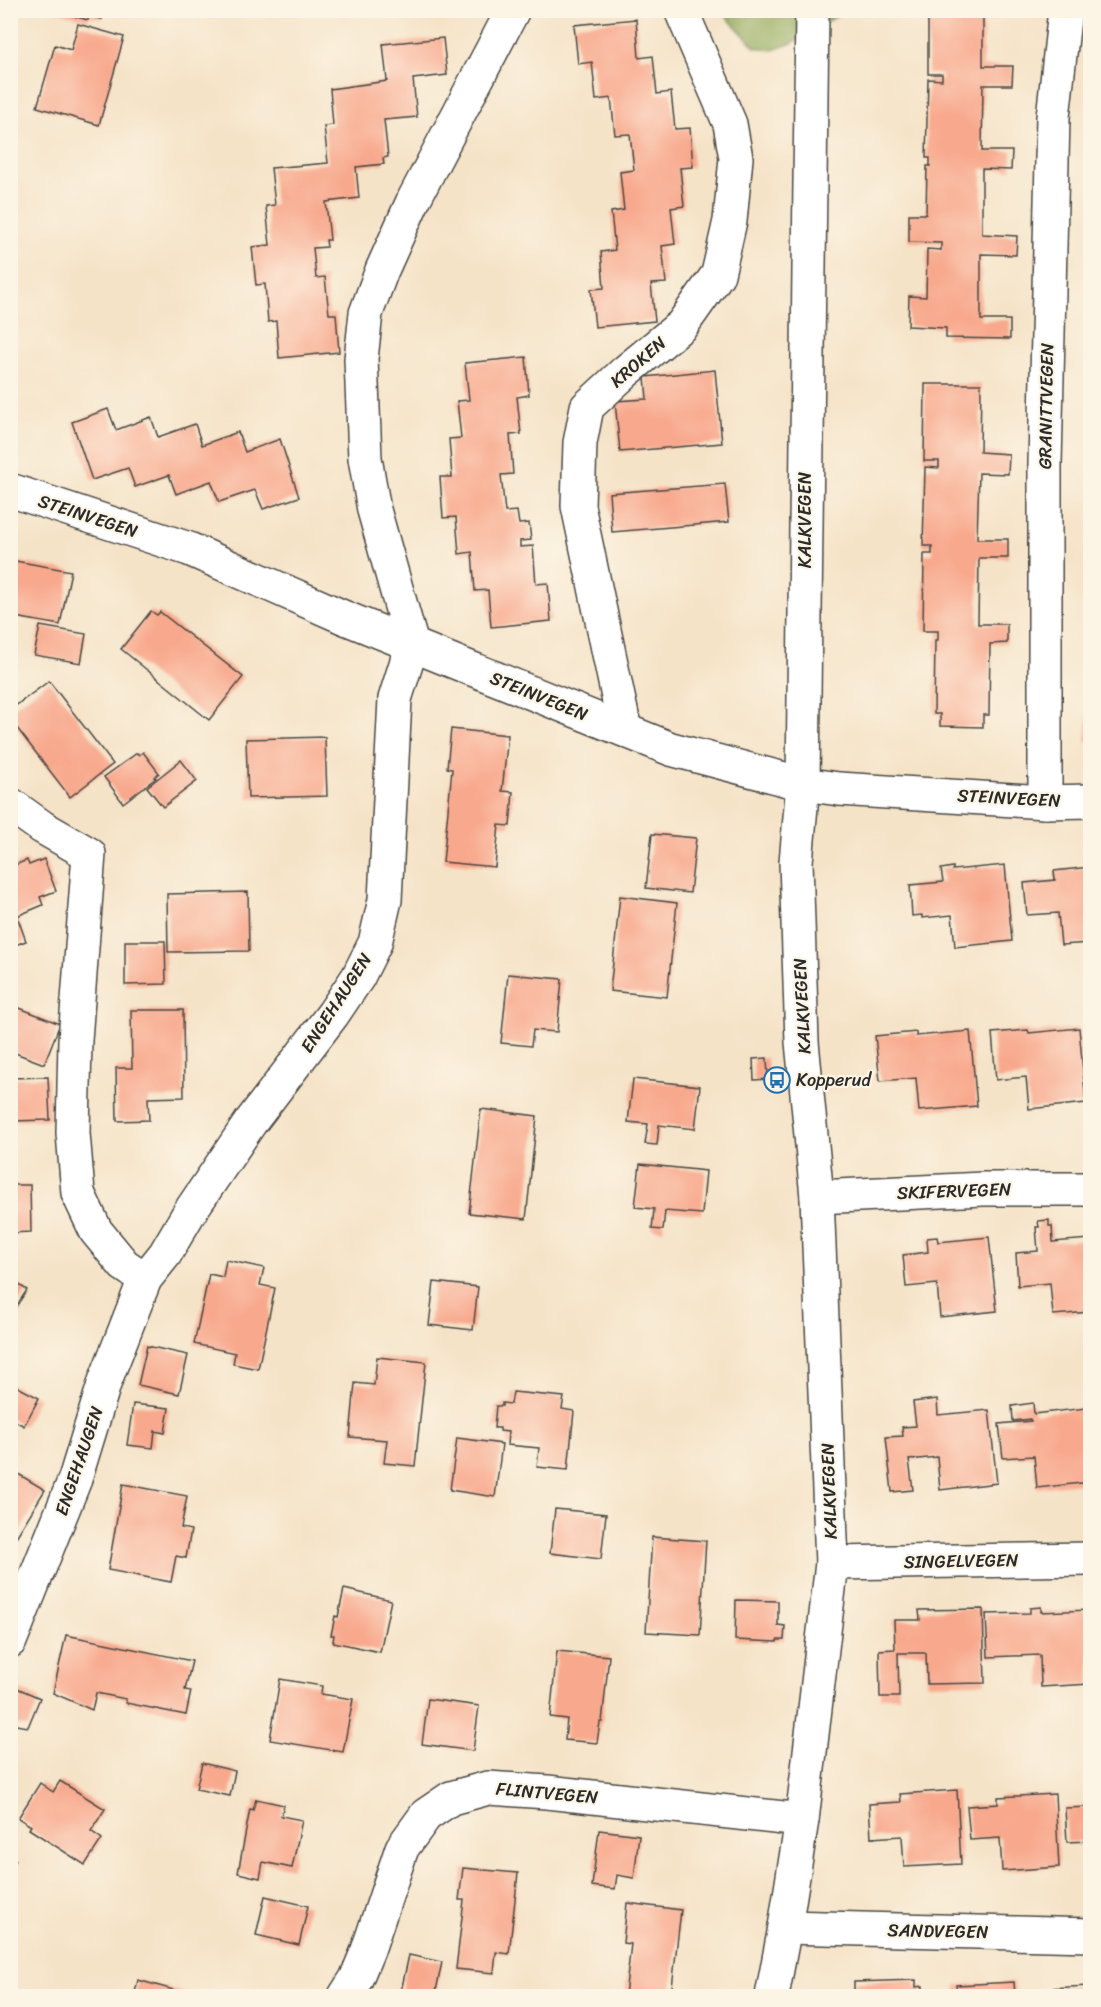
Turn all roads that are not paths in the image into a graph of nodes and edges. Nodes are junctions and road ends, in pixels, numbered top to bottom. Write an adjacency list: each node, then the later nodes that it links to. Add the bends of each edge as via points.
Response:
1 (513, 10): 6 (street, via 413,201 366,313 361,359 365,458 374,510)
2 (681, 10): 7 (street, KROKEN, via 730,124 736,158 730,221 718,274 682,325 587,407 580,443 578,506)
3 (812, 10): 8 (street, KALKVEGEN)
4 (1065, 10): 10 (street, GRANITTVEGEN, via 1053,117 1044,464)
5 (10, 490): 6 (street, STEINVEGEN, via 189,549)
6 (412, 645): 7 (street, STEINVEGEN); 14 (street, ENGEHAUGEN, via 395,699 385,900 375,943 333,1014 250,1123)
7 (625, 730): 8 (street, STEINVEGEN, via 671,749)
8 (803, 784): 10 (street, STEINVEGEN); 13 (street, KALKVEGEN, via 796,862 802,1042)
9 (1090, 801): 10 (street, STEINVEGEN)
10 (1045, 802)
11 (10, 804): 14 (street, via 89,854 75,1040 73,1133 78,1193 96,1232 124,1265)
12 (1090, 1189): 13 (street, SKIFERVEGEN, via 983,1189)
13 (817, 1197): 16 (street, KALKVEGEN)
14 (145, 1279): 17 (street, ENGEHAUGEN, via 105,1381 75,1479)
15 (1090, 1559): 16 (street, SINGELVEGEN)
16 (832, 1563): 18 (street, KALKVEGEN)
17 (10, 1641)
18 (802, 1820): 19 (street, KALKVEGEN); 21 (street, FLINTVEGEN, via 488,1788 451,1798 426,1815 402,1848 368,1950)
19 (785, 1928): 20 (street, SANDVEGEN); 22 (street, KALKVEGEN)
20 (1090, 1935)
21 (345, 1996)
22 (772, 1996)

